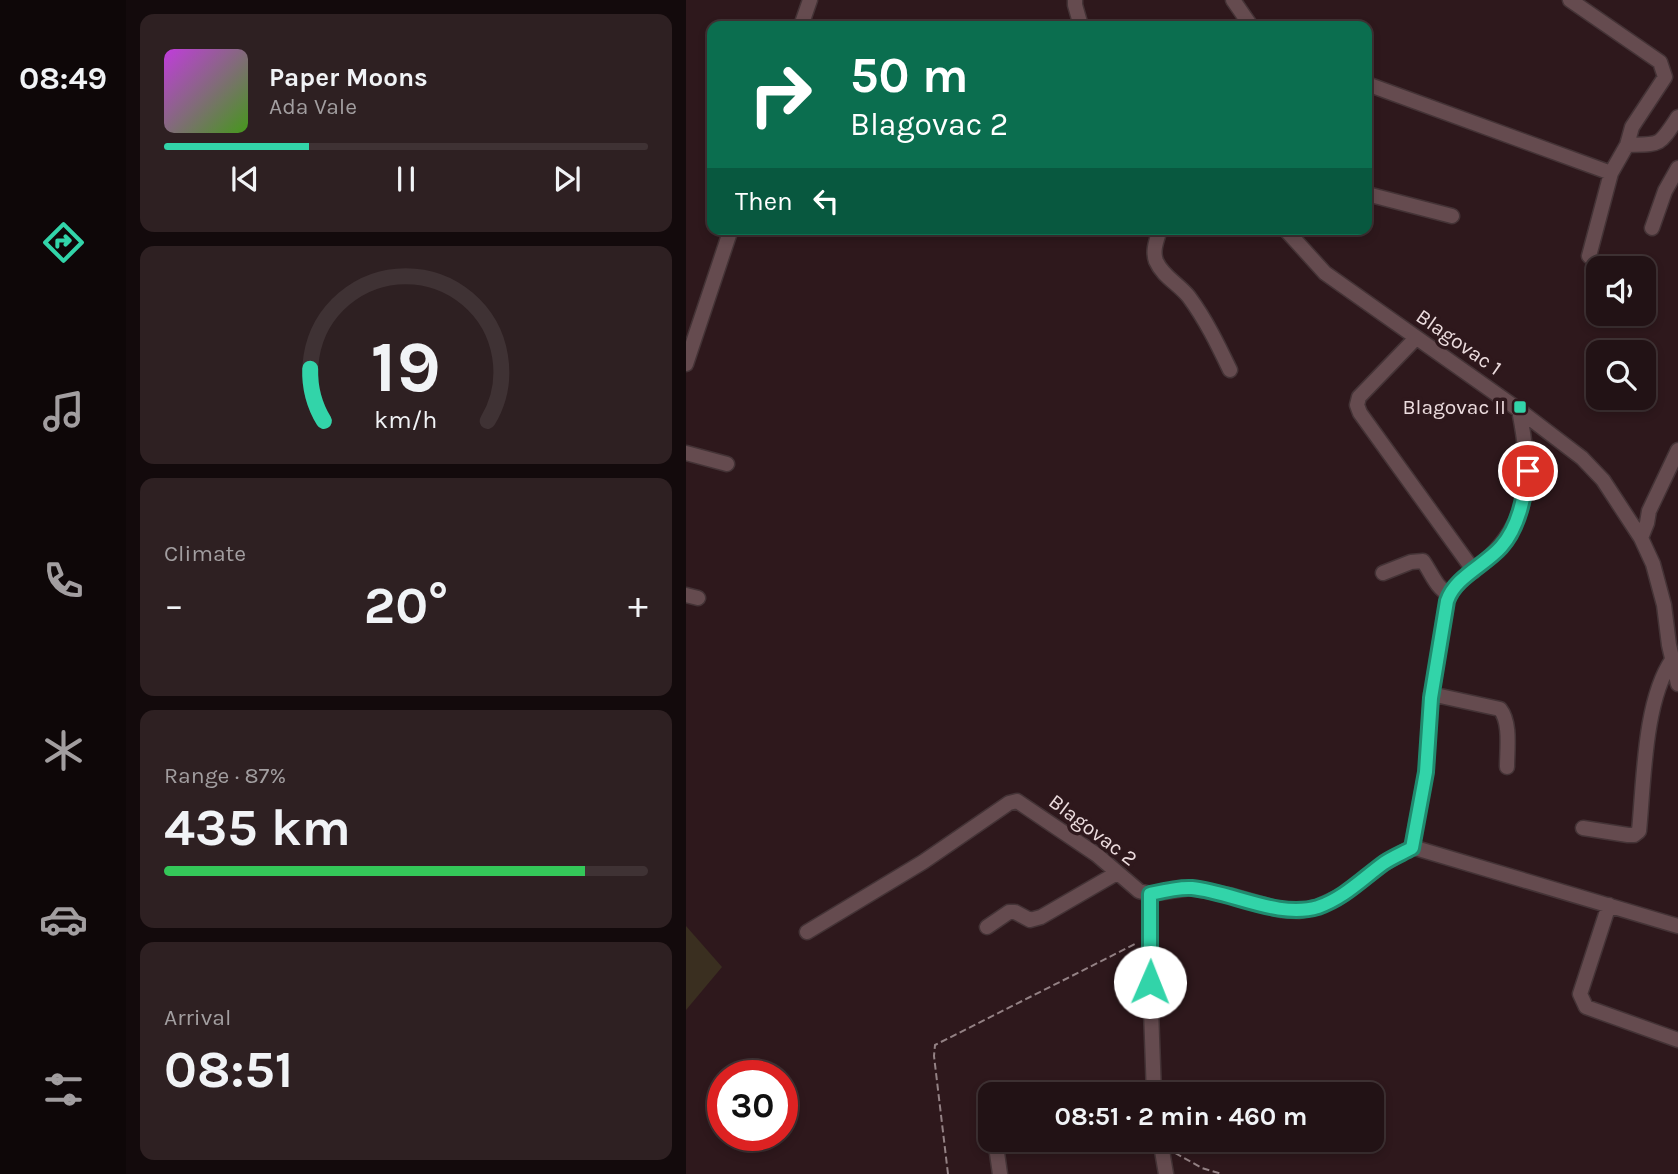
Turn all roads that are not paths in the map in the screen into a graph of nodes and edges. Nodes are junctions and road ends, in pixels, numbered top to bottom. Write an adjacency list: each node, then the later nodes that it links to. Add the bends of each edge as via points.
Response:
1 (810, 0): 5 (street)
2 (1075, 0): 6 (street)
3 (1233, 0): 7 (street)
4 (1570, 0): 10 (street, via 1660,62 1664,70 1665,77 1632,127)
5 (803, 21)
6 (1080, 21)
7 (1248, 21)
8 (1372, 86): 12 (street)
9 (1678, 117): 10 (street, via 1655,145)
10 (1627, 145): 12 (street)
11 (1678, 168): 15 (street)
12 (1611, 173): 19 (street)
13 (1372, 195): 14 (street)
14 (1452, 216)
15 (1652, 228)
16 (730, 235): 21 (street)
17 (1158, 235): 22 (street, via 1155,259 1188,296)
18 (1290, 235): 20 (street, Blagovac 1, via 1325,273)
19 (1589, 256)
20 (1416, 338): 23 (street, Blagovac 1); 28 (street, via 1359,397 1357,405)
21 (686, 364)
22 (1230, 370)
23 (1519, 410): 27 (street, Blagovac 1, via 1583,458); 28 (street, via 1527,451 1524,496 1502,546)
24 (1678, 450): 27 (street)
25 (686, 453): 26 (street)
26 (727, 464)
27 (1641, 538): 31 (street, Blagovac 1, via 1664,605)
28 (1474, 571): 30 (street)
29 (1382, 573): 30 (street, via 1423,561)
30 (1449, 594): 33 (street)
31 (1672, 660): 32 (street, Blagovac 1); 35 (street, via 1664,671 1650,721 1639,831 1628,835)
32 (1678, 684)
33 (1432, 694): 34 (street, via 1500,709 1506,728); 36 (street, via 1426,772)
34 (1507, 767)
35 (1583, 828)
36 (1412, 848): 38 (street, via 1341,896 1299,911 1190,888); 39 (street)
37 (1117, 873): 38 (street, Blagovac 2); 40 (street, via 1035,920 1009,912); 42 (street, Blagovac 2, via 1017,801)
38 (1150, 894): 44 (street)
39 (1609, 905): 41 (street); 43 (street, via 1580,994 1582,1000 1586,1007)
40 (988, 926)
41 (1678, 926)
42 (807, 932)
43 (1678, 1040)
44 (1154, 1082)
45 (997, 1152): 47 (street)
46 (1162, 1152): 48 (street)
47 (1000, 1174)
48 (1166, 1174)

